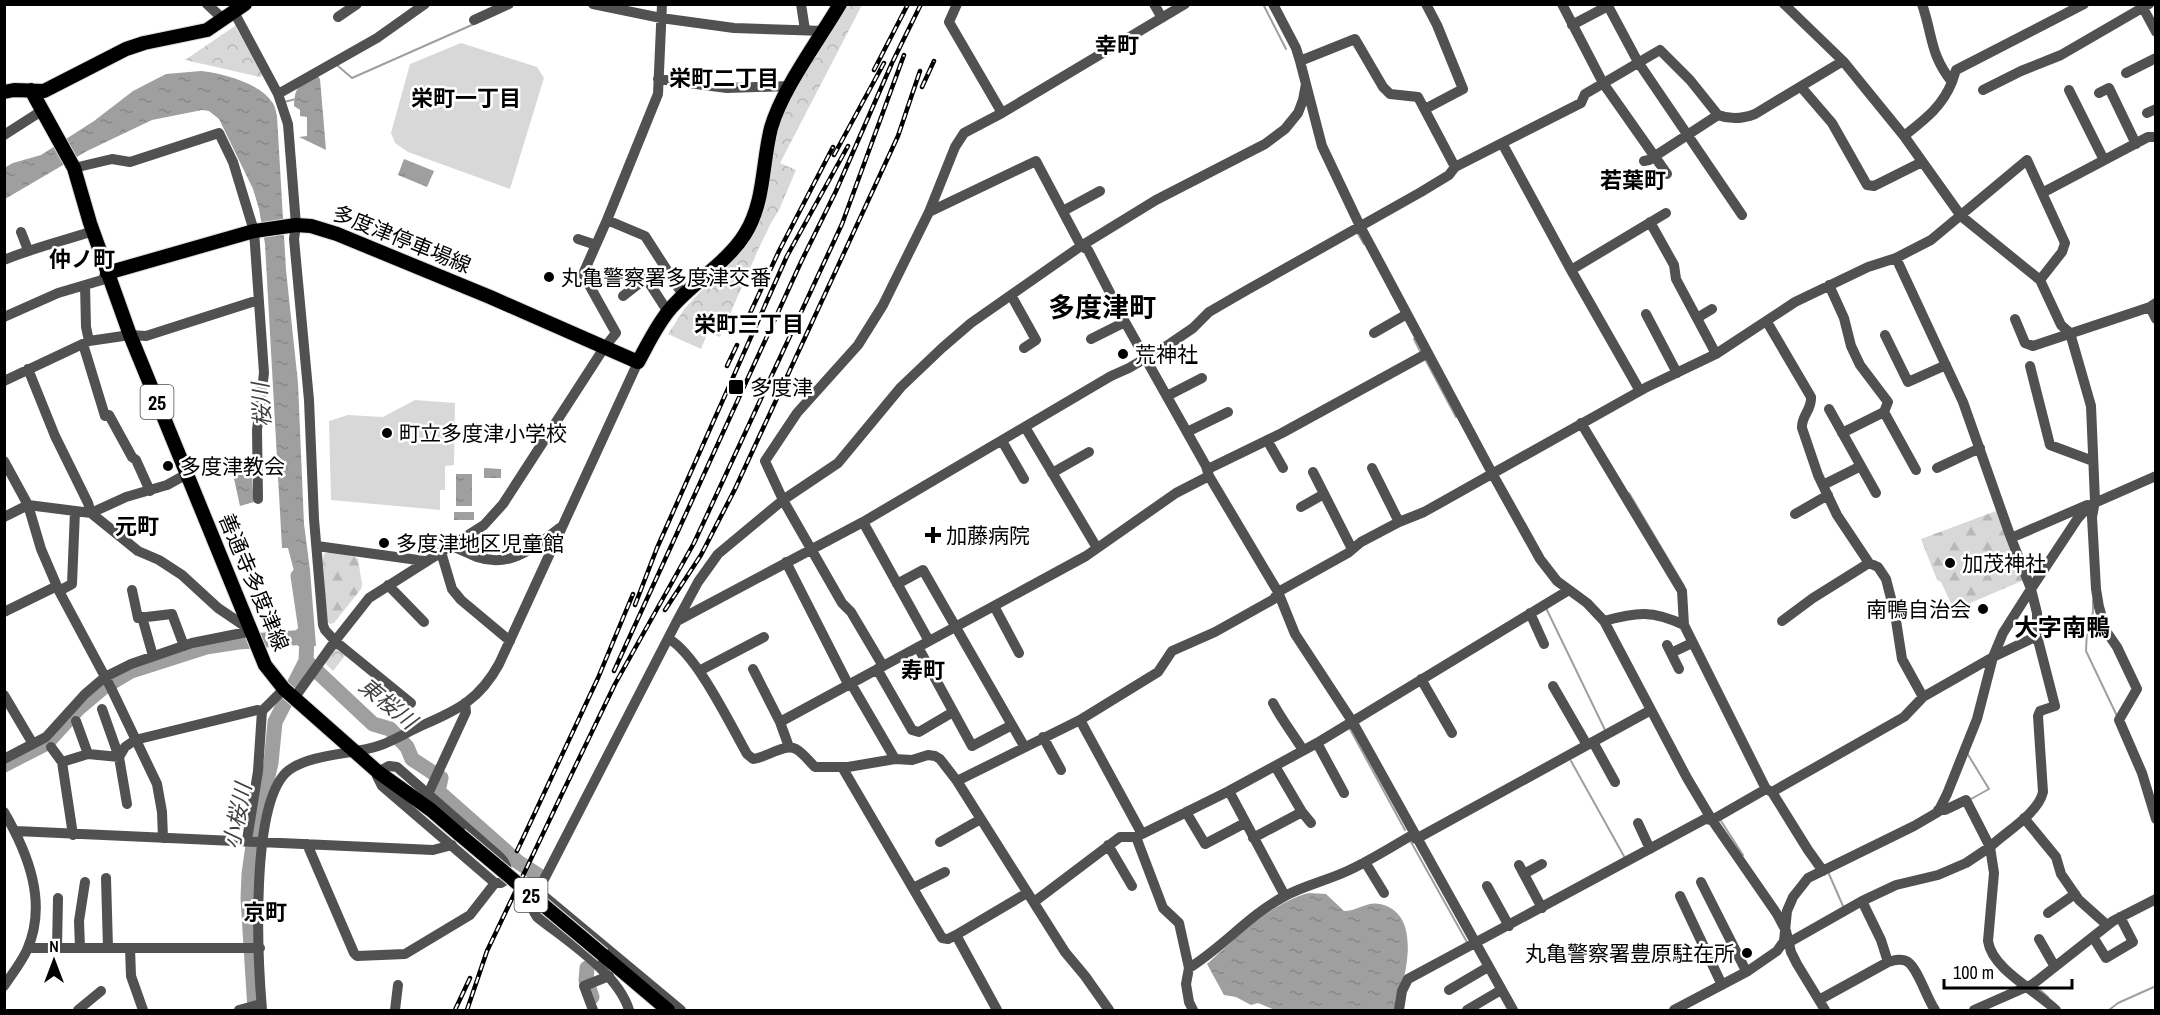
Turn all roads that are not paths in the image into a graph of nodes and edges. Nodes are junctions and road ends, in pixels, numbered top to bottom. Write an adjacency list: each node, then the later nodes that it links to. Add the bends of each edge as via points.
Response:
1 (207, 4): 20 (street)
2 (357, 4): 21 (street)
3 (425, 4): 45 (street, via 377,38)
4 (509, 4): 24 (street)
5 (592, 4): 22 (street)
6 (662, 4): 22 (street)
7 (801, 4): 26 (street)
8 (840, 4): 27 (main road)
9 (957, 4): 50 (street, via 949,22)
10 (1154, 4): 23 (street)
11 (1185, 4): 23 (street)
12 (1273, 4): 30 (street)
13 (1426, 4): 48 (street, via 1463,89)
14 (1562, 4): 25 (street)
15 (1784, 4): 31 (street)
16 (1922, 4): 35 (street, via 1932,50)
17 (2084, 4): 35 (street, via 1956,70)
18 (1607, 5): 25 (street); 32 (street)
19 (2144, 6): 28 (street); 41 (street, via 2061,55)
20 (234, 12): 40 (main road, via 207,30 126,49 44,91); 45 (street)
21 (338, 17)
22 (661, 18): 26 (street, via 734,28); 34 (street)
23 (1162, 18): 50 (street)
24 (474, 20)
25 (1572, 25): 36 (street)
26 (805, 30): 27 (street)
27 (824, 31): 38 (main road)
28 (2156, 32)
29 (2156, 58): 33 (street, via 2142,70)
30 (1300, 61): 37 (street); 48 (street, via 1355,39 1383,87 1390,94 1418,97)
31 (1843, 61): 39 (street); 54 (street)
32 (1638, 62): 36 (street); 51 (street, via 1660,50); 52 (street)
33 (2126, 73)
34 (658, 79): 38 (street, via 727,88); 72 (street, via 658,94)
35 (1952, 82): 54 (street, via 1933,112)
36 (1603, 83): 56 (street, via 1585,94 1581,103); 58 (street)
37 (1306, 84): 46 (street); 49 (street)
38 (790, 86): 90 (main road, via 771,128 753,219 736,247)
39 (1801, 87): 51 (street, via 1743,118); 61 (street, via 1832,123 1867,185 1874,186)
40 (32, 90): 43 (main road); 47 (main road, 善通寺多度津線 / 25)
41 (1983, 90)
42 (2069, 90): 59 (street)
43 (4, 92)
44 (2100, 93): 57 (street, via 2109,88)
45 (279, 94): 74 (street, via 288,124)
46 (1299, 109): 49 (street, via 1306,105); 81 (street, via 1285,129 1265,144 1156,200)
47 (43, 110): 53 (street); 63 (main road, 善通寺多度津線 / 25)
48 (1425, 110): 62 (street)
49 (1314, 112): 75 (street, via 1322,146)
50 (1002, 113): 68 (street, via 964,133)
51 (1718, 115): 52 (street)
52 (1689, 134): 58 (street); 70 (street)
53 (4, 135)
54 (1904, 136): 61 (street)
55 (2156, 137): 57 (street)
56 (1502, 143): 62 (street); 85 (street)
57 (2136, 144): 59 (street)
58 (1655, 156): 60 (street); 64 (street)
59 (2104, 160): 66 (street)
60 (1644, 161)
61 (1922, 162): 71 (street)
62 (1455, 167): 75 (street, via 1449,175)
63 (74, 168): 76 (street, via 112,159 130,162 219,133); 77 (main road, 善通寺多度津線 / 25)
64 (1667, 174)
65 (1100, 191): 67 (street)
66 (2042, 193): 71 (street, via 2027,160); 87 (street, via 2065,243)
67 (1063, 211): 68 (street, via 1036,161); 81 (street)
68 (928, 212): 155 (street, via 883,305 858,345 798,413 765,461)
69 (1666, 213): 73 (street)
70 (1742, 215)
71 (1961, 216): 83 (street, via 1931,240); 87 (street)
72 (607, 220): 80 (street); 90 (street, via 645,236)
73 (1650, 222): 85 (street); 100 (street, via 1674,264 1676,279)
74 (292, 225): 76 (main road, 多度津停車場線); 111 (main road, 多度津停車場線, via 337,234); 167 (street, via 309,400)
75 (1360, 226): 98 (street); 115 (street, via 1209,312 1193,328)
76 (257, 230): 86 (main road, 多度津停車場線); 93 (street)
77 (93, 231): 82 (street); 86 (main road, 善通寺多度津線 / 25)
78 (21, 232): 82 (street)
79 (578, 239): 80 (street)
80 (596, 245): 111 (street, via 583,274 616,333)
81 (1081, 246): 91 (street); 103 (street, via 1088,250)
82 (28, 250): 84 (street)
83 (1896, 258): 89 (street); 117 (street)
84 (4, 260)
85 (1570, 270): 123 (street)
86 (107, 273): 88 (street, via 102,280); 107 (main road, 善通寺多度津線 / 25)
87 (2040, 280): 106 (street, via 2061,324)
88 (85, 285): 99 (street); 110 (street)
89 (1829, 285): 104 (street); 127 (street, via 1860,365 1888,402)
90 (683, 295): 96 (main road)
91 (1011, 295): 112 (street, via 1036,340); 155 (street, via 971,322 901,387 838,463)
92 (623, 297): 96 (street, via 646,278)
93 (258, 300): 107 (street, via 147,336); 154 (street, via 264,373 257,430)
94 (2153, 305): 101 (street); 106 (street)
95 (1713, 309): 100 (street)
96 (668, 312): 116 (main road)
97 (1646, 314): 120 (street)
98 (1405, 316): 105 (street); 113 (street)
99 (4, 317)
100 (1697, 318): 114 (street)
101 (2156, 319)
102 (2015, 320): 106 (street, via 2029,346)
103 (1125, 322): 109 (street); 115 (street)
104 (1767, 322): 114 (street); 150 (street, via 1811,397 1802,428)
105 (1374, 333)
106 (2070, 333): 137 (street, via 2091,406)
107 (130, 335): 110 (street); 147 (main road, 善通寺多度津線 / 25)
108 (1885, 335): 117 (street, via 1908,382)
109 (1091, 339)
110 (86, 342): 119 (street); 151 (street, via 105,416 109,415)
111 (604, 348): 116 (main road, 多度津停車場線); 168 (street, via 503,504 484,525)
112 (1024, 348)
113 (1428, 353): 132 (street); 146 (street)
114 (1716, 354): 120 (street)
115 (1146, 358): 124 (street); 129 (street)
116 (638, 362): 165 (street)
117 (1946, 365): 134 (street)
118 (2030, 366): 137 (street, via 2050,446)
119 (28, 369): 122 (street); 160 (street)
120 (1677, 373): 123 (street)
121 (1203, 378): 124 (street)
122 (4, 381)
123 (1640, 391): 128 (street)
124 (1167, 396): 130 (street)
125 (1829, 410): 131 (street)
126 (1228, 412): 130 (street)
127 (1884, 412): 131 (street); 142 (street)
128 (1581, 423): 146 (street); 191 (street, via 1682,591)
129 (1025, 427): 133 (street); 143 (street)
130 (1187, 432): 144 (street)
131 (1842, 433): 138 (street)
132 (1268, 440): 139 (street); 144 (street)
133 (1002, 441): 149 (street); 163 (street)
134 (1980, 448): 141 (street); 166 (street)
135 (1089, 452): 143 (street)
136 (4, 460): 157 (street)
137 (2093, 460): 156 (street)
138 (1861, 466): 150 (street); 152 (street)
139 (1282, 468)
140 (1372, 468): 164 (street)
141 (1937, 468)
142 (1916, 470)
143 (1052, 472): 170 (street)
144 (1208, 472): 170 (street); 182 (street)
145 (1313, 472): 153 (street)
146 (1492, 473): 164 (street); 181 (street, via 1540,559)
147 (187, 474): 151 (street); 193 (main road, 善通寺多度津線 / 25)
148 (2156, 476): 156 (street)
149 (1024, 479)
150 (1826, 490): 161 (street); 175 (street)
151 (150, 491): 160 (street)
152 (1876, 493)
153 (1324, 494): 158 (street); 171 (street)
154 (258, 499)
155 (783, 500): 169 (street); 187 (street, via 718,554)
156 (2095, 501): 166 (street); 179 (street, via 2078,518); 263 (street, via 2092,517 2099,607 2106,631 2137,688 2120,720)
157 (28, 505): 159 (street); 162 (street); 178 (street)
158 (1301, 507)
159 (75, 511): 160 (street); 178 (street, via 72,584)
160 (91, 513): 193 (street, via 138,551 182,575 218,608)
161 (1795, 514)
162 (4, 517)
163 (863, 522): 169 (street); 176 (street)
164 (1399, 522): 171 (street)
165 (563, 526): 168 (street, via 514,559 498,561); 198 (street)
166 (2010, 538): 179 (street)
167 (317, 546): 173 (street); 197 (street, via 322,625)
168 (451, 546): 172 (street)
169 (812, 548): 174 (street); 207 (street)
170 (1097, 548): 183 (street)
171 (1352, 549): 182 (street)
172 (441, 552): 173 (street); 198 (street, via 452,589)
173 (425, 561): 177 (street)
174 (786, 562): 187 (street); 213 (street)
175 (1869, 563): 189 (street); 217 (street, via 1878,567 1886,579 1902,659)
176 (897, 584): 192 (street, via 923,570); 199 (street)
177 (388, 585): 190 (street); 197 (street, via 369,598)
178 (58, 589): 184 (street); 211 (street)
179 (2031, 589): 194 (street); 206 (street)
180 (132, 590): 186 (street, via 138,618)
181 (1569, 590): 185 (street); 188 (street)
182 (1278, 592): 225 (street, via 1274,599 1215,632 1172,651 1158,672); 227 (street, via 1295,634)
183 (994, 606): 192 (street); 204 (street)
184 (4, 612)
185 (1530, 612): 201 (street); 212 (street)
186 (142, 617): 202 (street, via 172,615); 205 (street)
187 (677, 621): 196 (street)
188 (1604, 621): 191 (street, via 1633,613 1664,615); 222 (street)
189 (1782, 621)
190 (424, 622)
191 (1684, 626): 200 (street)
192 (956, 627): 199 (street); 229 (street)
193 (252, 631): 202 (street); 215 (main road, 善通寺多度津線 / 25, via 265,665)
194 (2037, 636): 206 (street); 261 (street, via 2055,706 2037,716 2043,792 2041,800)
195 (764, 637): 210 (street)
196 (669, 639): 210 (street); 292 (street)
197 (335, 641): 215 (street, via 314,670); 219 (street)
198 (510, 641): 220 (street, via 492,678)
199 (929, 641): 203 (street)
200 (1692, 642): 209 (street, via 1669,649); 253 (street)
201 (1544, 644)
202 (184, 646): 205 (street)
203 (918, 647): 207 (street); 224 (street)
204 (1019, 653)
205 (153, 656): 211 (street)
206 (1993, 657): 217 (street); 257 (street, via 1977,719)
207 (880, 668): 213 (street); 224 (street, via 915,732)
208 (753, 669): 228 (street)
209 (1679, 669)
210 (699, 671): 238 (street, via 747,754 753,759 760,758)
211 (105, 677): 232 (street); 235 (street, via 46,737)
212 (1421, 679): 227 (street); 230 (street)
213 (848, 684): 228 (street); 244 (street)
214 (1553, 686): 234 (street)
215 (290, 693): 223 (street); 240 (main road, 善通寺多度津線 / 25)
216 (4, 695): 235 (street)
217 (1923, 698): 253 (street, via 1904,717)
218 (1273, 702): 239 (street)
219 (411, 703)
220 (465, 704): 240 (street, via 387,742); 254 (street, via 466,712)
221 (102, 709): 242 (street)
222 (1651, 710): 234 (street); 264 (street)
223 (262, 711): 232 (street); 274 (street)
224 (953, 712): 229 (street, via 972,746)
225 (1080, 720): 231 (street); 270 (street)
226 (76, 721): 241 (street)
227 (1352, 721): 233 (street); 271 (street)
228 (780, 722): 238 (street)
229 (1012, 725): 236 (street)
230 (1452, 733)
231 (1042, 737): 236 (street); 248 (street)
232 (135, 740): 242 (street); 272 (street, via 157,784)
233 (1317, 743): 239 (street); 255 (street)
234 (1587, 743): 251 (street); 271 (street)
235 (33, 744): 243 (street)
236 (1024, 746): 250 (street)
237 (51, 747): 245 (street)
238 (789, 747): 247 (street, via 798,750 815,767)
239 (1303, 750): 246 (street)
240 (355, 751): 249 (main road, 善通寺多度津線 / 25); 274 (street, via 304,763 288,771)
241 (88, 754): 242 (street); 245 (street)
242 (119, 757): 256 (street)
243 (4, 759)
244 (895, 759): 247 (street); 250 (street, via 935,756)
245 (62, 762): 269 (street)
246 (1275, 766): 252 (street); 260 (street)
247 (842, 767): 291 (street)
248 (1061, 770)
249 (378, 772): 254 (street, via 389,766 397,767); 275 (main road, 善通寺多度津線 / 25, via 431,810)
250 (957, 781): 262 (street)
251 (1615, 782)
252 (1229, 791): 259 (street); 265 (street)
253 (1769, 791): 264 (street); 283 (street)
254 (428, 794): 288 (street, via 505,862 506,880)
255 (1344, 794)
256 (127, 804)
257 (1938, 810): 280 (street, via 1966,800); 283 (street)
258 (4, 812): 268 (street)
259 (1186, 812): 265 (street, via 1205,844); 270 (street)
260 (1302, 812): 266 (street); 273 (street)
261 (2024, 818): 280 (street); 294 (street, via 2056,857 2061,874)
262 (981, 819): 276 (street); 297 (street)
263 (2156, 819)
264 (1713, 820): 279 (street, via 1705,819); 306 (street)
265 (1245, 823): 273 (street)
266 (1311, 824)
267 (1638, 824): 279 (street)
268 (16, 831): 269 (street); 312 (street, via 37,900)
269 (73, 835): 272 (street)
270 (1139, 835): 278 (street, via 1120,837); 321 (street, via 1163,908 1179,923)
271 (1415, 837): 281 (street); 310 (street)
272 (164, 838): 274 (street)
273 (1253, 838): 295 (street)
274 (253, 840): 277 (street); 317 (street, via 258,914)
275 (456, 840): 277 (street, via 433,850); 288 (street); 335 (main road, 善通寺多度津線 / 25, bridge, via 603,955)
276 (940, 842)
277 (308, 844): 288 (street, via 357,956 405,954 470,915)
278 (1108, 845): 289 (street); 297 (street)
279 (1648, 846): 301 (street)
280 (1990, 847): 300 (street, via 1966,864 1896,885); 327 (street, via 1994,873 1989,951 2006,971)
281 (1365, 861): 293 (street); 295 (street)
282 (1542, 864): 301 (street, via 1521,870)
283 (1823, 871): 306 (street, via 1808,878 1793,897)
284 (945, 872): 291 (street)
285 (106, 878): 315 (street)
286 (85, 882): 314 (street, via 79,921)
287 (1701, 882): 322 (street)
288 (495, 883)
289 (1131, 886)
290 (1487, 886): 305 (street)
291 (913, 888): 307 (street, via 942,938)
292 (538, 891): 323 (street, via 534,912 537,917); 342 (street)
293 (1384, 893)
294 (2075, 894): 302 (street); 304 (street)
295 (1285, 896): 321 (street)
296 (1680, 896): 325 (street)
297 (1030, 897): 307 (street); 344 (street)
298 (58, 898): 313 (street)
299 (2156, 899): 303 (street)
300 (1862, 901): 311 (street); 318 (street)
301 (1541, 905): 305 (street)
302 (2048, 913)
303 (2120, 917): 304 (street); 308 (street, via 2133,942 2106,958)
304 (2107, 925): 308 (street)
305 (1509, 926): 310 (street)
306 (1786, 931): 311 (street); 322 (street, via 1777,951)
307 (956, 935): 343 (street)
308 (2093, 937): 320 (street)
309 (2039, 939): 320 (street)
310 (1474, 943): 319 (street); 346 (street, via 1408,979)
311 (1788, 943): 331 (street)
312 (28, 948): 313 (street); 326 (street)
313 (57, 948): 314 (street)
314 (80, 948): 315 (street)
315 (108, 948): 316 (street)
316 (130, 948): 317 (street); 337 (street, via 131,976)
317 (254, 948): 333 (street)
318 (1888, 962): 331 (street); 351 (street, via 1906,961 1913,967)
319 (1488, 967): 328 (street); 329 (street)
320 (2055, 967): 327 (street)
321 (1189, 968): 345 (street, via 1186,984)
322 (1746, 972): 325 (street)
323 (609, 976): 340 (street, via 584,986); 341 (street)
324 (398, 985): 339 (street)
325 (1722, 985): 349 (street)
326 (4, 986)
327 (2028, 987): 332 (street); 336 (street)
328 (1449, 990)
329 (1501, 990): 347 (street); 348 (street)
330 (101, 991): 334 (street)
331 (1819, 1000): 350 (street)
332 (1996, 1001): 352 (street); 353 (street)
333 (258, 1006): 338 (street)
334 (83, 1009)
335 (664, 1009)
336 (2055, 1010)
337 (142, 1011)
338 (239, 1011)
339 (395, 1011)
340 (592, 1011)
341 (629, 1011)
342 (681, 1011)
343 (997, 1011)
344 (1109, 1011)
345 (1193, 1011)
346 (1399, 1011)
347 (1467, 1011)
348 (1513, 1011)
349 (1674, 1011)
350 (1825, 1011)
351 (1935, 1011)
352 (1974, 1011)
353 (2003, 1011)

